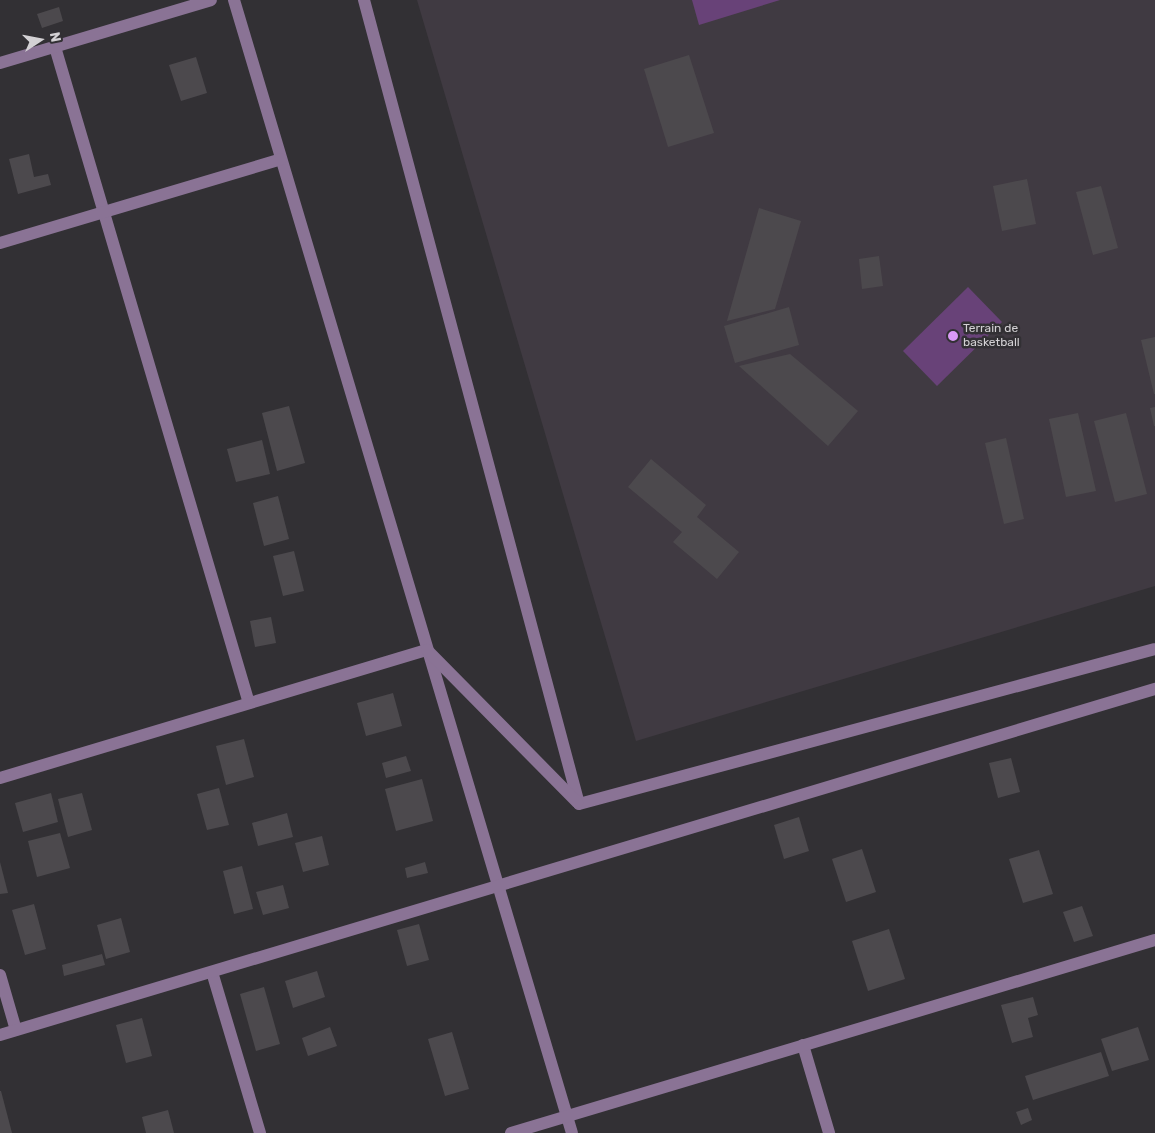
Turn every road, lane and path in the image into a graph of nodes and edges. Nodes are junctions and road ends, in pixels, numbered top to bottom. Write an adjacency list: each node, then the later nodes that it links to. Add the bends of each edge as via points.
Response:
1 (211, 0): 4 (street)
2 (234, 0): 6 (street)
3 (364, 0): 14 (street)
4 (55, 47): 5 (street); 7 (street)
5 (0, 63)
6 (281, 159): 7 (street); 10 (street)
7 (104, 212): 8 (street); 12 (street)
8 (0, 243)
9 (1155, 649): 14 (street)
10 (427, 650): 12 (street); 14 (street); 15 (street)
11 (1155, 689): 15 (street)
12 (250, 703): 13 (street)
13 (0, 778)
14 (579, 804)
15 (498, 886): 17 (street); 22 (street)
16 (1155, 940): 21 (street)
17 (212, 972): 19 (street); 23 (street)
18 (0, 975): 19 (street)
19 (16, 1030): 20 (street)
20 (0, 1035)
21 (803, 1045): 22 (street); 26 (street)
22 (567, 1116): 24 (street); 25 (street)
23 (260, 1133)
24 (511, 1133)
25 (572, 1133)
26 (829, 1133)

